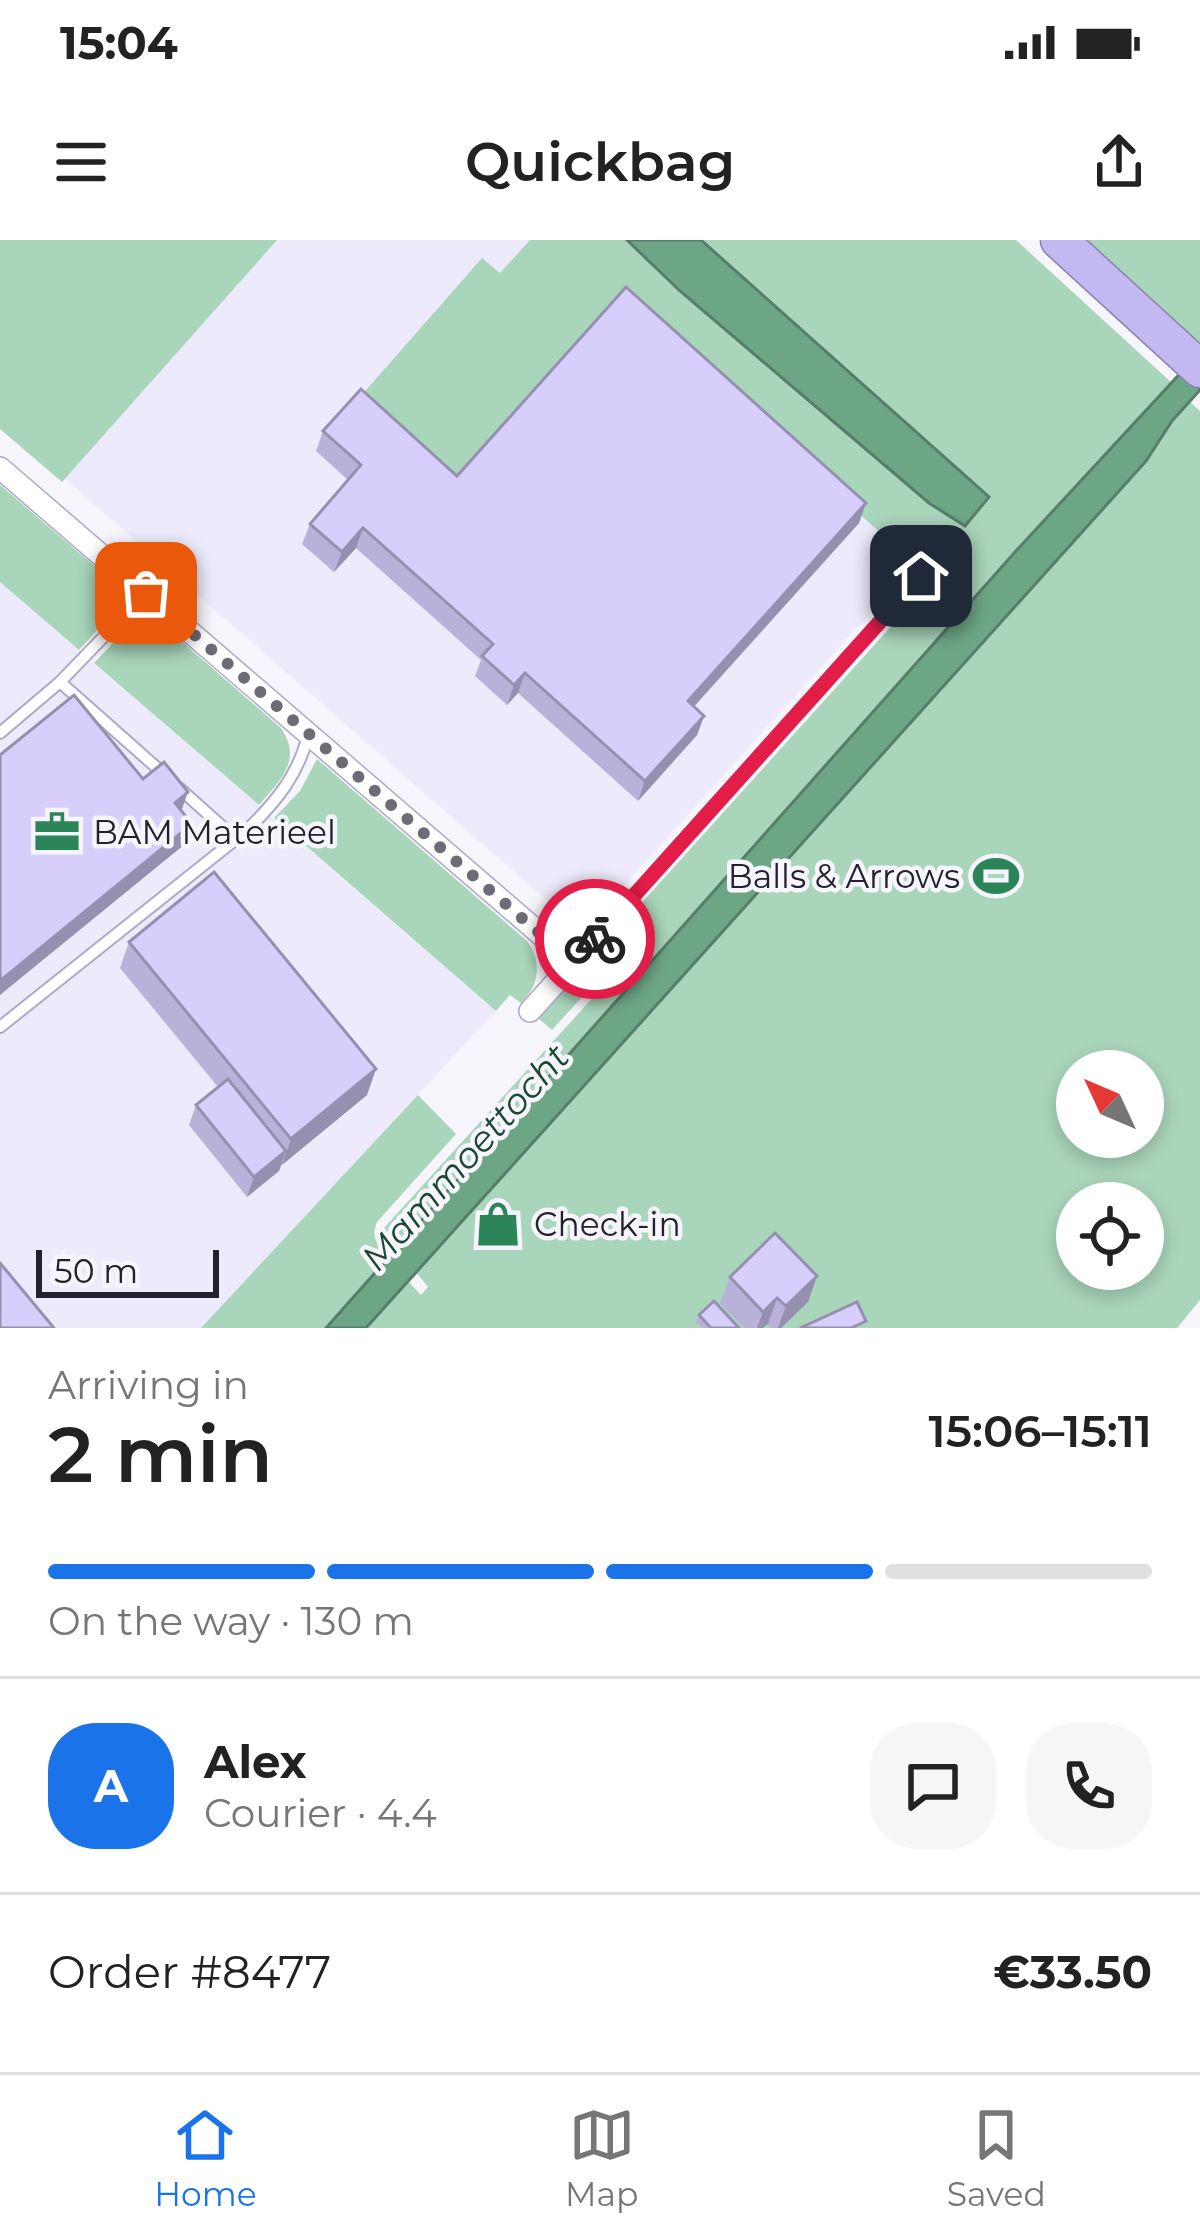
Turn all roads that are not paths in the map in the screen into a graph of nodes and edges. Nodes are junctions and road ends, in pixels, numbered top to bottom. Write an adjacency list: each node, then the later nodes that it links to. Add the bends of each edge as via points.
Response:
1 (1059, 240): 2 (highway)
2 (1192, 362)
3 (0, 468): 5 (street)
4 (921, 576): 10 (lane)
5 (146, 593): 6 (lane); 7 (street)
6 (60, 682): 8 (lane); 9 (lane)
7 (309, 732): 9 (lane, via 287,787); 11 (street)
8 (0, 733)
9 (236, 838): 13 (lane)
10 (612, 920): 11 (street)
11 (574, 963): 12 (street)
12 (530, 1011)
13 (0, 1027)

